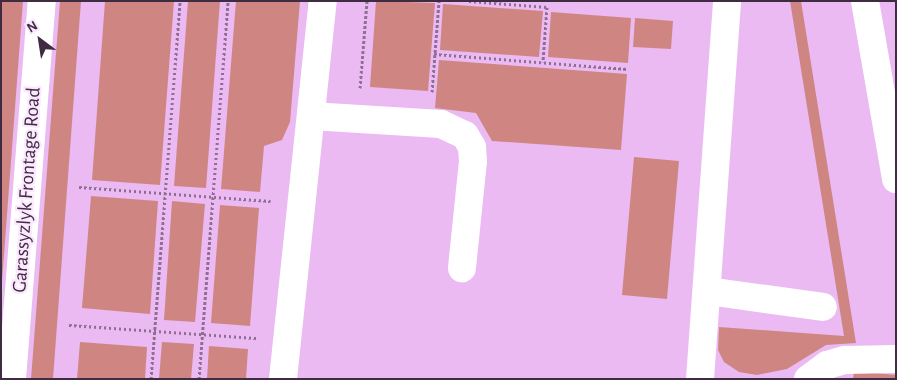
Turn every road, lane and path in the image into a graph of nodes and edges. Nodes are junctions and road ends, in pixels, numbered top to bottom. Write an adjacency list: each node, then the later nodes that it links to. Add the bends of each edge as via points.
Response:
1 (42, 1): 29 (street, Garassyzlyk Frontage Road)
2 (180, 1): 18 (path)
3 (228, 1): 19 (path)
4 (323, 1): 14 (street)
5 (367, 1): 13 (path)
6 (439, 1): 10 (path)
7 (469, 1): 11 (path, via 547,7)
8 (727, 1): 22 (street)
9 (865, 1): 16 (street)
10 (434, 54): 11 (path); 15 (path)
11 (543, 62): 12 (path)
12 (627, 69)
13 (360, 93)
14 (311, 116): 15 (street); 32 (street)
15 (429, 123): 21 (street, via 455,128 465,135 472,147)
16 (896, 179)
17 (80, 188): 18 (path)
18 (165, 194): 19 (path); 25 (path)
19 (213, 197): 20 (path); 26 (path)
20 (260, 201)
21 (462, 268)
22 (708, 291): 23 (street); 33 (street)
23 (823, 308)
24 (69, 325): 25 (path)
25 (155, 331): 26 (path); 30 (path)
26 (202, 334): 27 (path); 31 (path)
27 (247, 337)
28 (896, 359): 34 (street, via 846,360 827,365)
29 (12, 379)
30 (151, 379)
31 (199, 379)
32 (283, 379)
33 (700, 379)
34 (808, 379)

